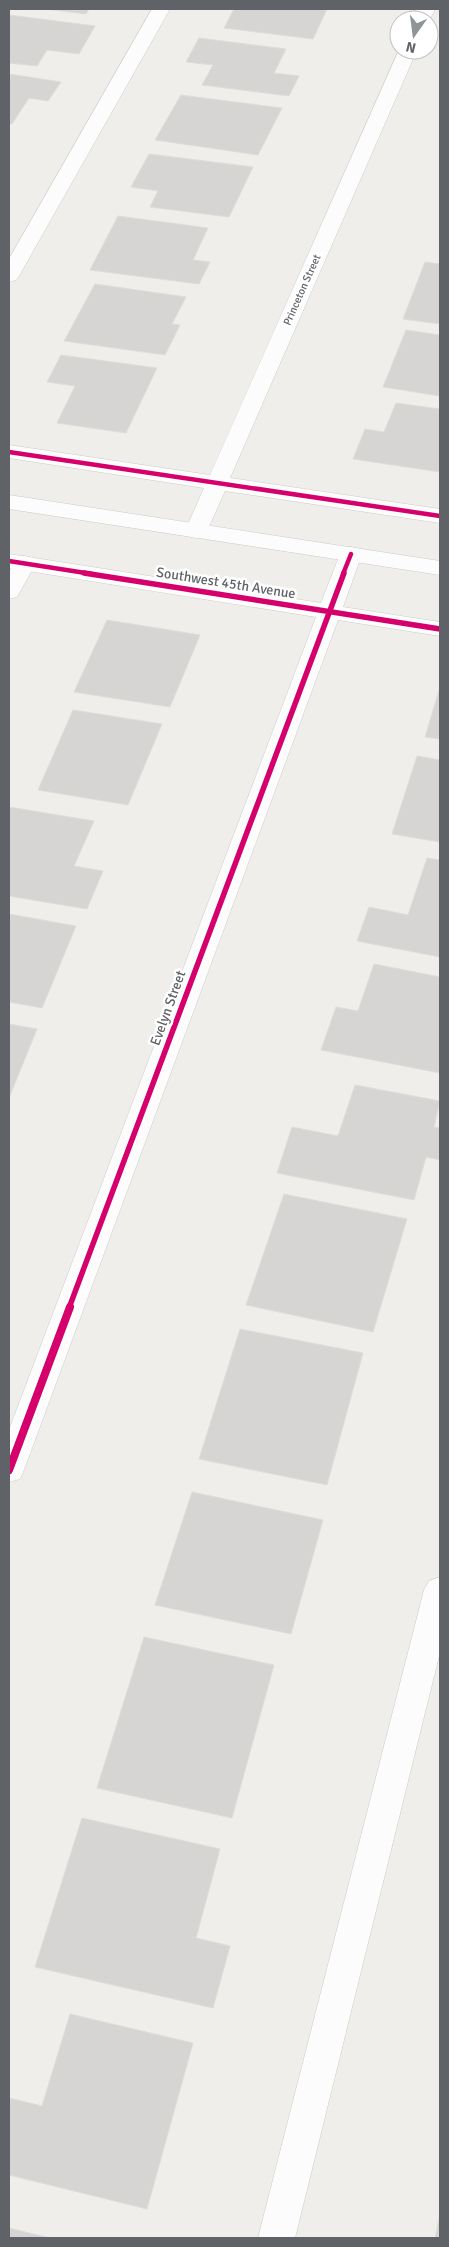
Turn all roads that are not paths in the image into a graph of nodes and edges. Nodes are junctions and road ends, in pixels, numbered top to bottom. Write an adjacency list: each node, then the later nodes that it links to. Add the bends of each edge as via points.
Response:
1 (162, 9): 3 (street)
2 (404, 60): 5 (street, Princeton Street)
3 (9, 276)
4 (9, 452): 5 (street)
5 (217, 483): 7 (street); 8 (street, Princeton Street)
6 (9, 502): 8 (street)
7 (440, 516)
8 (196, 531): 9 (street)
9 (351, 554): 11 (street); 13 (street, Evelyn Street)
10 (17, 562): 12 (street); 13 (street, Southwest 45th Avenue)
11 (440, 568)
12 (9, 592)
13 (329, 612): 14 (street, Southwest 45th Avenue); 15 (street, Evelyn Street)
14 (440, 629)
15 (9, 1470)
16 (440, 1590): 17 (street)
17 (276, 2238)

